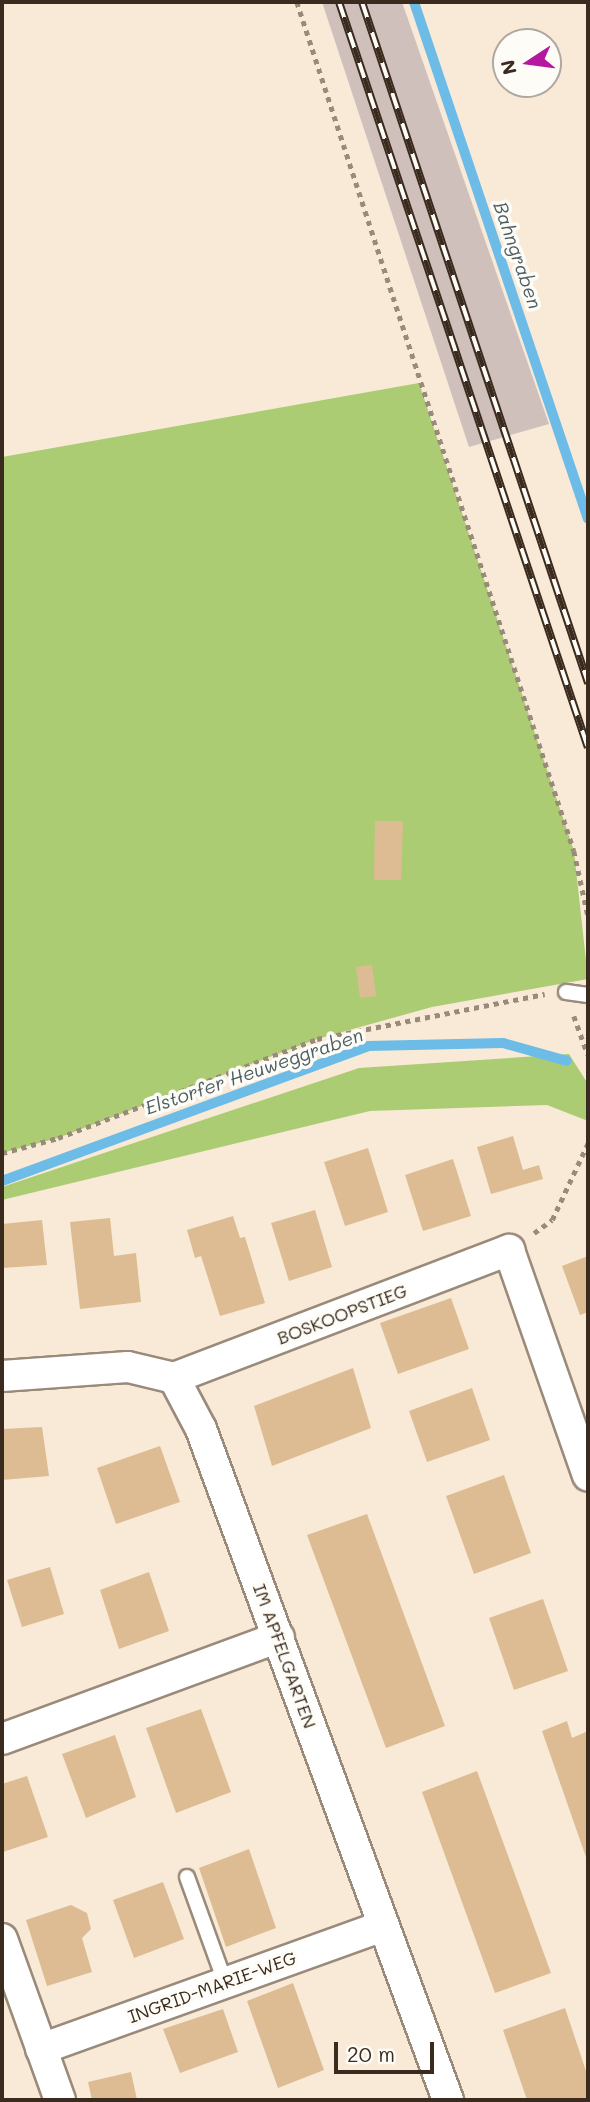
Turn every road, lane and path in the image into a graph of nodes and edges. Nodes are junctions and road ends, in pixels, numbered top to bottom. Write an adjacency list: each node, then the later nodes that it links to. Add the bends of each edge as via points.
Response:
1 (297, 2): 2 (path, via 574,851)
2 (588, 916)
3 (566, 992): 4 (lane); 5 (path); 7 (path, via 317,1039 58,1138)
4 (588, 995)
5 (588, 1055)
6 (588, 1143): 8 (path, via 552,1220)
7 (2, 1153)
8 (509, 1250): 10 (street, BOSKOOPSTIEG); 11 (street)
9 (2, 1376): 10 (street, via 128,1367)
10 (174, 1378): 12 (street, IM APFELGARTEN, via 201,1429)
11 (588, 1476)
12 (279, 1637): 13 (street); 15 (street, IM APFELGARTEN)
13 (2, 1739)
14 (187, 1877): 17 (lane)
15 (383, 1926): 17 (street, INGRID-MARIE-WEG); 20 (street, IM APFELGARTEN)
16 (2, 1939): 18 (street)
17 (225, 1982): 18 (street, INGRID-MARIE-WEG)
18 (41, 2049): 19 (street)
19 (60, 2100)
20 (448, 2100)

